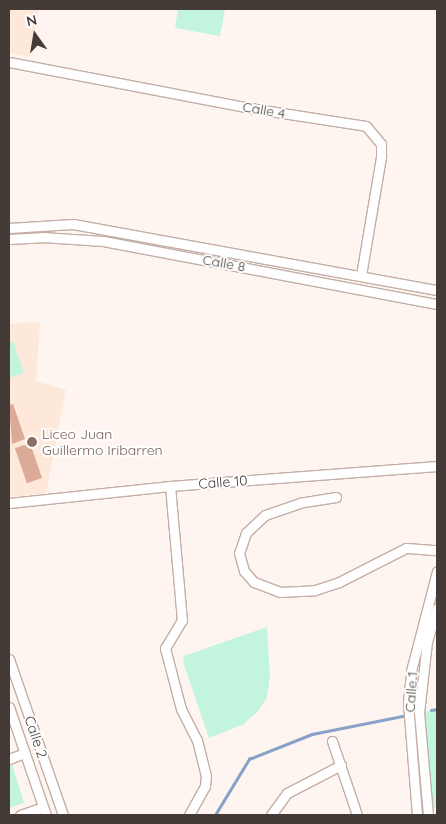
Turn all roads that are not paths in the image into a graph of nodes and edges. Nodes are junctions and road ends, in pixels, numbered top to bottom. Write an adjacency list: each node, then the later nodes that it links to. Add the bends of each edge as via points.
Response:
1 (9, 62): 4 (street, Calle 4, via 250,108 366,126 381,144 381,157)
2 (9, 228): 4 (street, Calle 8, via 73,224)
3 (9, 239): 6 (street, Calle 8, via 42,237 103,241)
4 (361, 275): 5 (street, Calle 8)
5 (437, 290)
6 (437, 304)
7 (437, 466): 8 (street, Calle 10)
8 (170, 486): 10 (street, Calle 10); 23 (street, via 182,620 165,648 181,709 197,740 206,776 205,786)
9 (336, 497): 11 (street, via 300,503 264,515 246,533 239,553 244,571 254,582 280,592 315,590 339,582 406,548)
10 (9, 503)
11 (437, 550)
12 (437, 571): 26 (street, Calle 1, via 411,671 408,702)
13 (437, 608): 27 (street, Calle 1, via 427,642 419,713)
14 (9, 659): 22 (street, Calle 2)
15 (9, 707): 17 (street, Calle 2)
16 (332, 741): 19 (street)
17 (25, 753): 18 (street); 20 (street, Calle 2)
18 (9, 759)
19 (341, 765): 24 (street, via 287,793); 25 (street)
20 (44, 811): 21 (street)
21 (20, 815)
22 (63, 815)
23 (189, 815)
24 (270, 815)
25 (357, 815)
26 (417, 815)
27 (428, 815)

